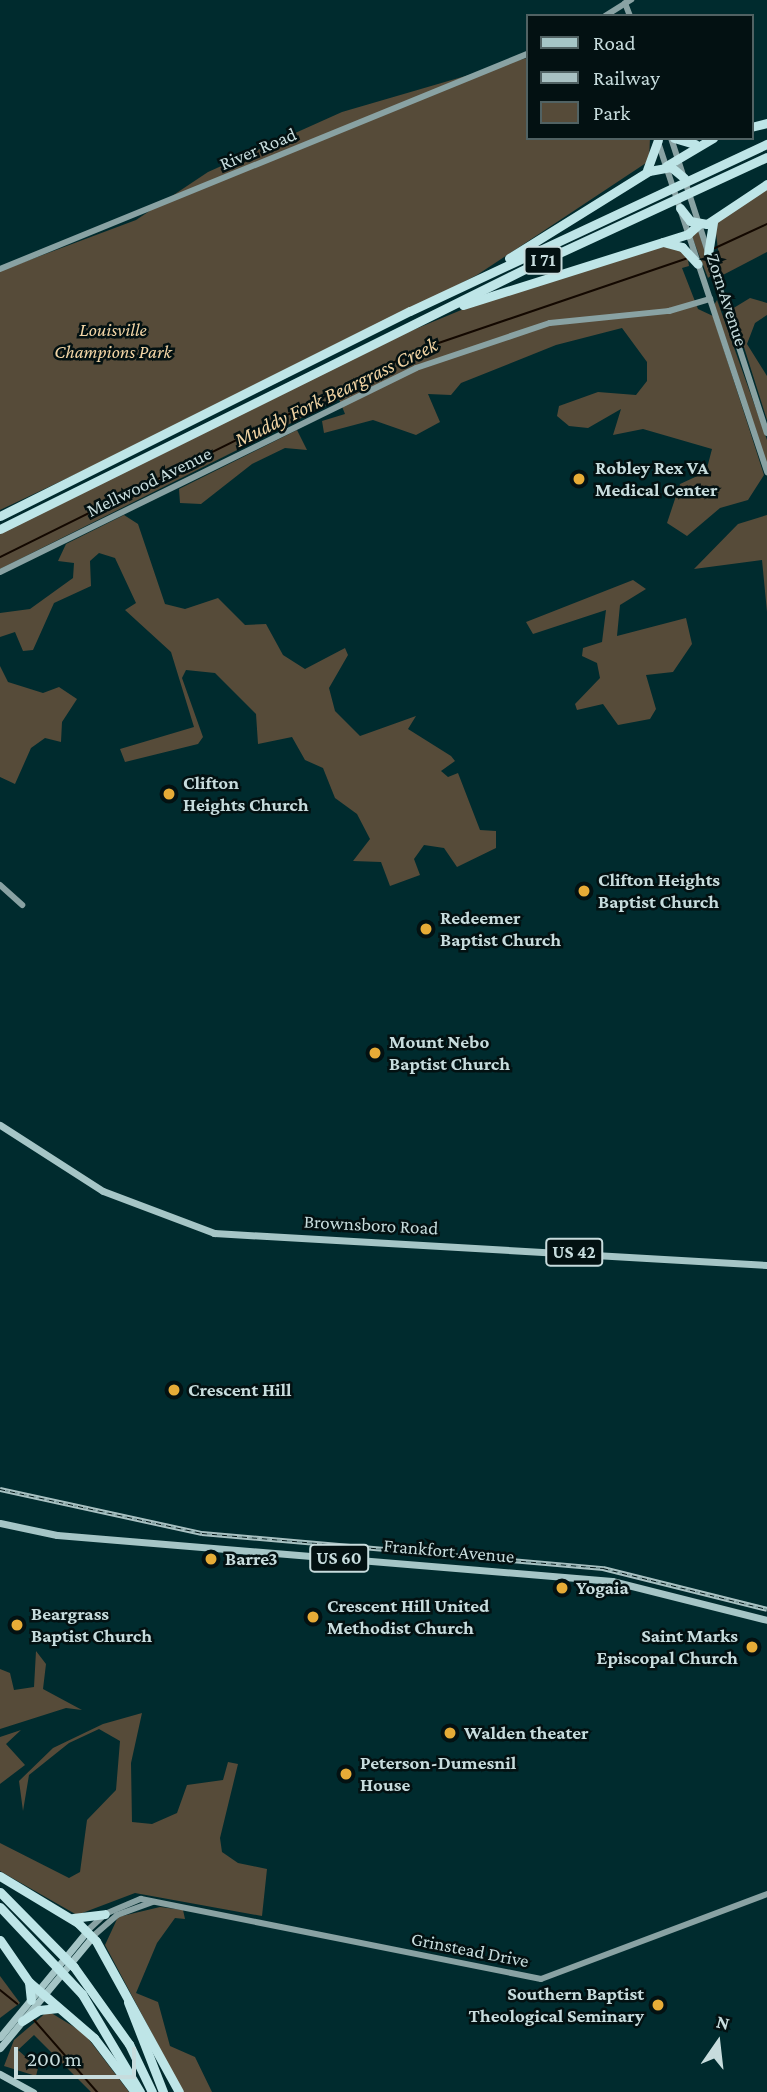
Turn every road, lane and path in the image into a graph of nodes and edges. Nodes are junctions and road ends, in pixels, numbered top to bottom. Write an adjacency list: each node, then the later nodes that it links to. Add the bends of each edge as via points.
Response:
1 (628, 1): 2 (street)
2 (616, 13)
3 (526, 54): 23 (street, River Road)
4 (657, 140): 12 (street, Zorn Avenue)
5 (657, 140): 13 (highway, via 653,162)
6 (673, 140): 10 (street, Zorn Avenue)
7 (677, 140): 8 (highway, via 688,145)
8 (708, 140): 10 (highway)
9 (767, 144): 25 (highway, I 71)
10 (676, 156): 12 (highway); 14 (street, Zorn Avenue)
11 (767, 157): 26 (highway, I 71)
12 (666, 166): 13 (highway); 14 (highway); 16 (street, Zorn Avenue)
13 (641, 176): 25 (highway)
14 (684, 177): 18 (street, Zorn Avenue)
15 (767, 184): 17 (highway)
16 (680, 208): 18 (highway); 19 (street, Zorn Avenue)
17 (713, 221): 18 (highway); 21 (highway)
18 (699, 224): 19 (highway); 21 (street, Zorn Avenue)
19 (688, 234): 20 (highway); 22 (street, Zorn Avenue)
20 (662, 242): 22 (highway, via 682,247); 26 (highway)
21 (708, 254): 27 (street, Zorn Avenue)
22 (698, 264): 24 (street, Zorn Avenue)
23 (0, 269)
24 (710, 299): 28 (street, Zorn Avenue); 31 (street, Mellwood Avenue, via 669,311 530,328 394,376)
25 (410, 311): 29 (highway, I 71)
26 (428, 317): 30 (highway, I 71)
27 (767, 433)
28 (767, 472)
29 (0, 516)
30 (0, 529)
31 (0, 572)
32 (0, 885): 33 (street)
33 (22, 905)
34 (0, 1125): 35 (main road, Brownsboro Road / US 42, via 103,1191 210,1232)
35 (767, 1265)
36 (0, 1523): 37 (main road, Frankfort Avenue / US 60, via 57,1535 612,1581)
37 (767, 1620)
38 (0, 1876): 44 (highway)
39 (0, 1892): 59 (highway, via 74,1967 129,2044)
40 (767, 1894): 41 (street, Grinstead Drive, via 541,1979)
41 (157, 1901): 43 (street, Grinstead Drive, via 130,1902); 45 (street, Grinstead Drive, via 117,1914)
42 (0, 1908): 58 (highway, via 65,1975)
43 (105, 1914): 44 (highway); 45 (street, Grinstead Drive)
44 (68, 1917): 45 (highway)
45 (90, 1934): 47 (highway); 49 (main road, Grinstead Drive)
46 (0, 1940): 48 (highway)
47 (118, 1978): 60 (highway); 61 (highway)
48 (29, 1982): 49 (highway); 50 (highway)
49 (42, 1991): 50 (main road, Grinstead Drive); 51 (highway); 52 (main road, Grinstead Drive)
50 (31, 2000): 53 (main road, Grinstead Drive)
51 (60, 2008): 52 (highway, via 39,2010); 57 (highway, via 106,2050)
52 (22, 2021): 54 (main road, Grinstead Drive)
53 (0, 2037)
54 (0, 2048)
55 (0, 2074): 56 (main road)
56 (33, 2092)
57 (135, 2092)
58 (140, 2092)
59 (152, 2092)
60 (163, 2092)
61 (179, 2092)

